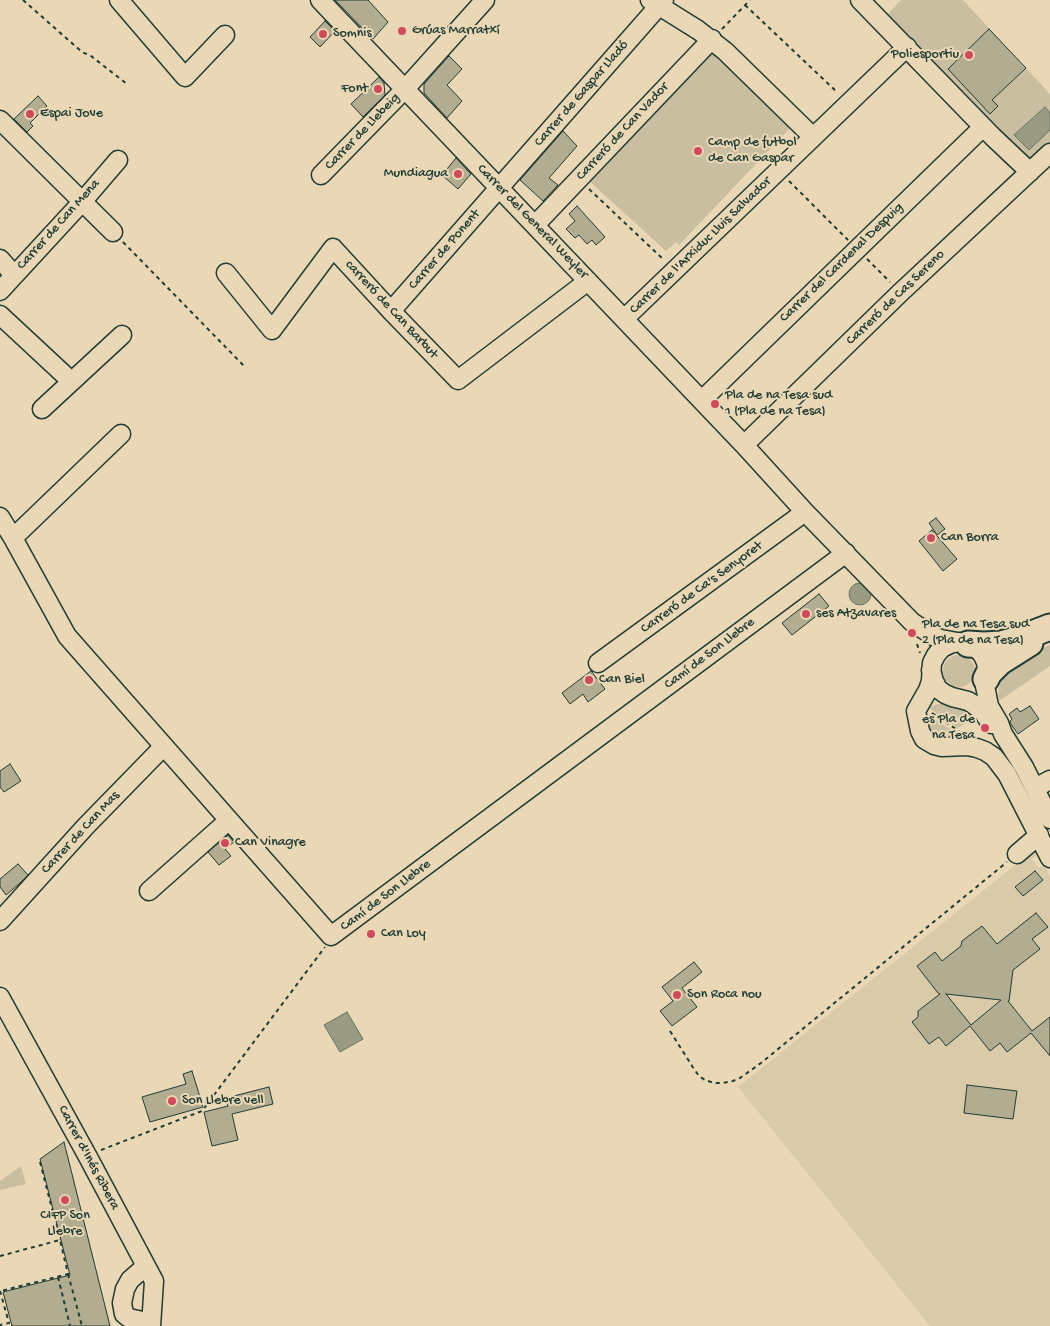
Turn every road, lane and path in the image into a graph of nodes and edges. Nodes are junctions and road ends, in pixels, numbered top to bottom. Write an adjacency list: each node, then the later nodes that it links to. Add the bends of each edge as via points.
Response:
1 (23, 0): 12 (path, via 82,52)
2 (119, 0): 9 (street, via 185,77)
3 (320, 0): 13 (street, Carrer del General Weyler)
4 (485, 0): 13 (street, Carrer de Llebeig)
5 (750, 0): 8 (path)
6 (860, 0): 11 (street)
7 (658, 2): 10 (street); 24 (street, Carrer de Gaspar Lladó)
8 (745, 5): 10 (path); 14 (path)
9 (225, 35)
10 (712, 39): 17 (street); 23 (street, Carreró de Can Vador)
11 (907, 47): 14 (street, Carrer de l'Arxiduc Lluis Salvador); 16 (street)
12 (127, 84)
13 (405, 89): 22 (street, Carrer de Llebeig); 24 (street, Carrer del General Weyler)
14 (849, 103): 17 (street, Carrer de l'Arxiduc Lluis Salvador)
15 (0, 120): 25 (street)
16 (983, 127): 21 (street); 28 (street, Carrer del Cardenal Despuig)
17 (814, 137): 20 (street, Carrer de l'Arxiduc Lluis Salvador)
18 (1050, 153): 21 (street, Carreró de Cas Sereno)
19 (118, 160): 25 (street, Carrer de Can Mena)
20 (778, 171): 28 (path); 30 (street, Carrer de l'Arxiduc Lluis Salvador)
21 (1030, 172): 35 (street, Carreró de Cas Sereno)
22 (321, 175)
23 (579, 179): 26 (street, Carreró de Can Vador); 30 (path)
24 (500, 188): 26 (street, Carrer del General Weyler); 36 (street, Carrer de Ponent)
25 (82, 202): 27 (street); 32 (street, Carrer de Can Mena)
26 (535, 226): 33 (street, Carrer del General Weyler)
27 (113, 232): 40 (path)
28 (857, 249): 35 (path); 42 (street, Carrer del Cardenal Despuig)
29 (0, 260): 32 (street)
30 (675, 271): 38 (street, Carrer de l'Arxiduc Lluis Salvador)
31 (226, 273): 36 (street, carreró de Can Barbut, via 272,330 334,248)
32 (14, 275): 34 (street, Carrer de Can Mena)
33 (588, 281): 36 (street, carreró de Can Barbut, via 458,380); 38 (street, Carrer del General Weyler)
34 (0, 291)
35 (900, 293): 45 (street, Carreró de Cas Sereno)
36 (391, 312)
37 (0, 315): 41 (street)
38 (624, 319): 42 (street, Carrer del General Weyler)
39 (122, 335): 41 (street)
40 (246, 368)
41 (71, 381): 43 (street)
42 (702, 400): 45 (street, Carrer del General Weyler)
43 (42, 409)
44 (121, 434): 48 (street)
45 (744, 445): 46 (street, Carrer del General Weyler)
46 (805, 512): 49 (street, Carrer del General Weyler); 54 (street, Carreró de Ca's Senyoret)
47 (0, 518): 48 (street, Camí de Son Llebre)
48 (13, 538): 60 (street, Camí de Son Llebre, via 66,636)
49 (846, 553): 50 (street, Carrer del General Weyler); 69 (street, Camí de Son Llebre)
50 (912, 622): 53 (street, via 935,637); 55 (street, via 925,643)
51 (1050, 627): 53 (highway, via 1001,644)
52 (1050, 634): 56 (highway, via 1012,654)
53 (964, 643): 55 (street, via 942,648 932,663); 56 (street, via 982,654 986,662)
54 (598, 663)
55 (931, 672): 57 (street, via 938,689); 58 (street, via 928,690 916,711)
56 (986, 679): 57 (street, via 976,693); 59 (street, via 988,702)
57 (956, 698): 58 (street, via 930,702); 59 (street, via 968,700 978,707)
58 (918, 720): 64 (street, via 921,735 930,744 977,748 994,757 1007,774)
59 (1003, 734): 61 (street, via 1024,767)
60 (164, 746): 63 (street, Camí de Son Llebre); 68 (street, Carrer de Can Mas)
61 (1042, 784): 62 (street)
62 (1048, 807)
63 (229, 820): 67 (street); 69 (street, Camí de Son Llebre)
64 (1039, 835): 65 (street); 66 (street)
65 (1017, 854): 71 (path, via 740,1078 714,1083 699,1076)
66 (1045, 859)
67 (150, 891)
68 (0, 921)
69 (331, 936): 72 (path, via 202,1111)
70 (0, 997): 72 (street, Carrer d'Inés Ribera)
71 (670, 1031)
72 (88, 1157): 76 (street, Carrer d'Inés Ribera)
73 (40, 1162): 74 (path)
74 (60, 1240): 75 (path); 77 (path)
75 (0, 1256)
76 (146, 1266): 82 (street, Carrer d'Inés Ribera, via 154,1281); 82 (street, via 130,1280 122,1303 124,1314 129,1318)
77 (68, 1274): 78 (path); 84 (path)
78 (58, 1277): 79 (path); 83 (path)
79 (0, 1291): 80 (path)
80 (9, 1324): 81 (path)
81 (0, 1325)
82 (151, 1325)
83 (70, 1326)
84 (82, 1326)

